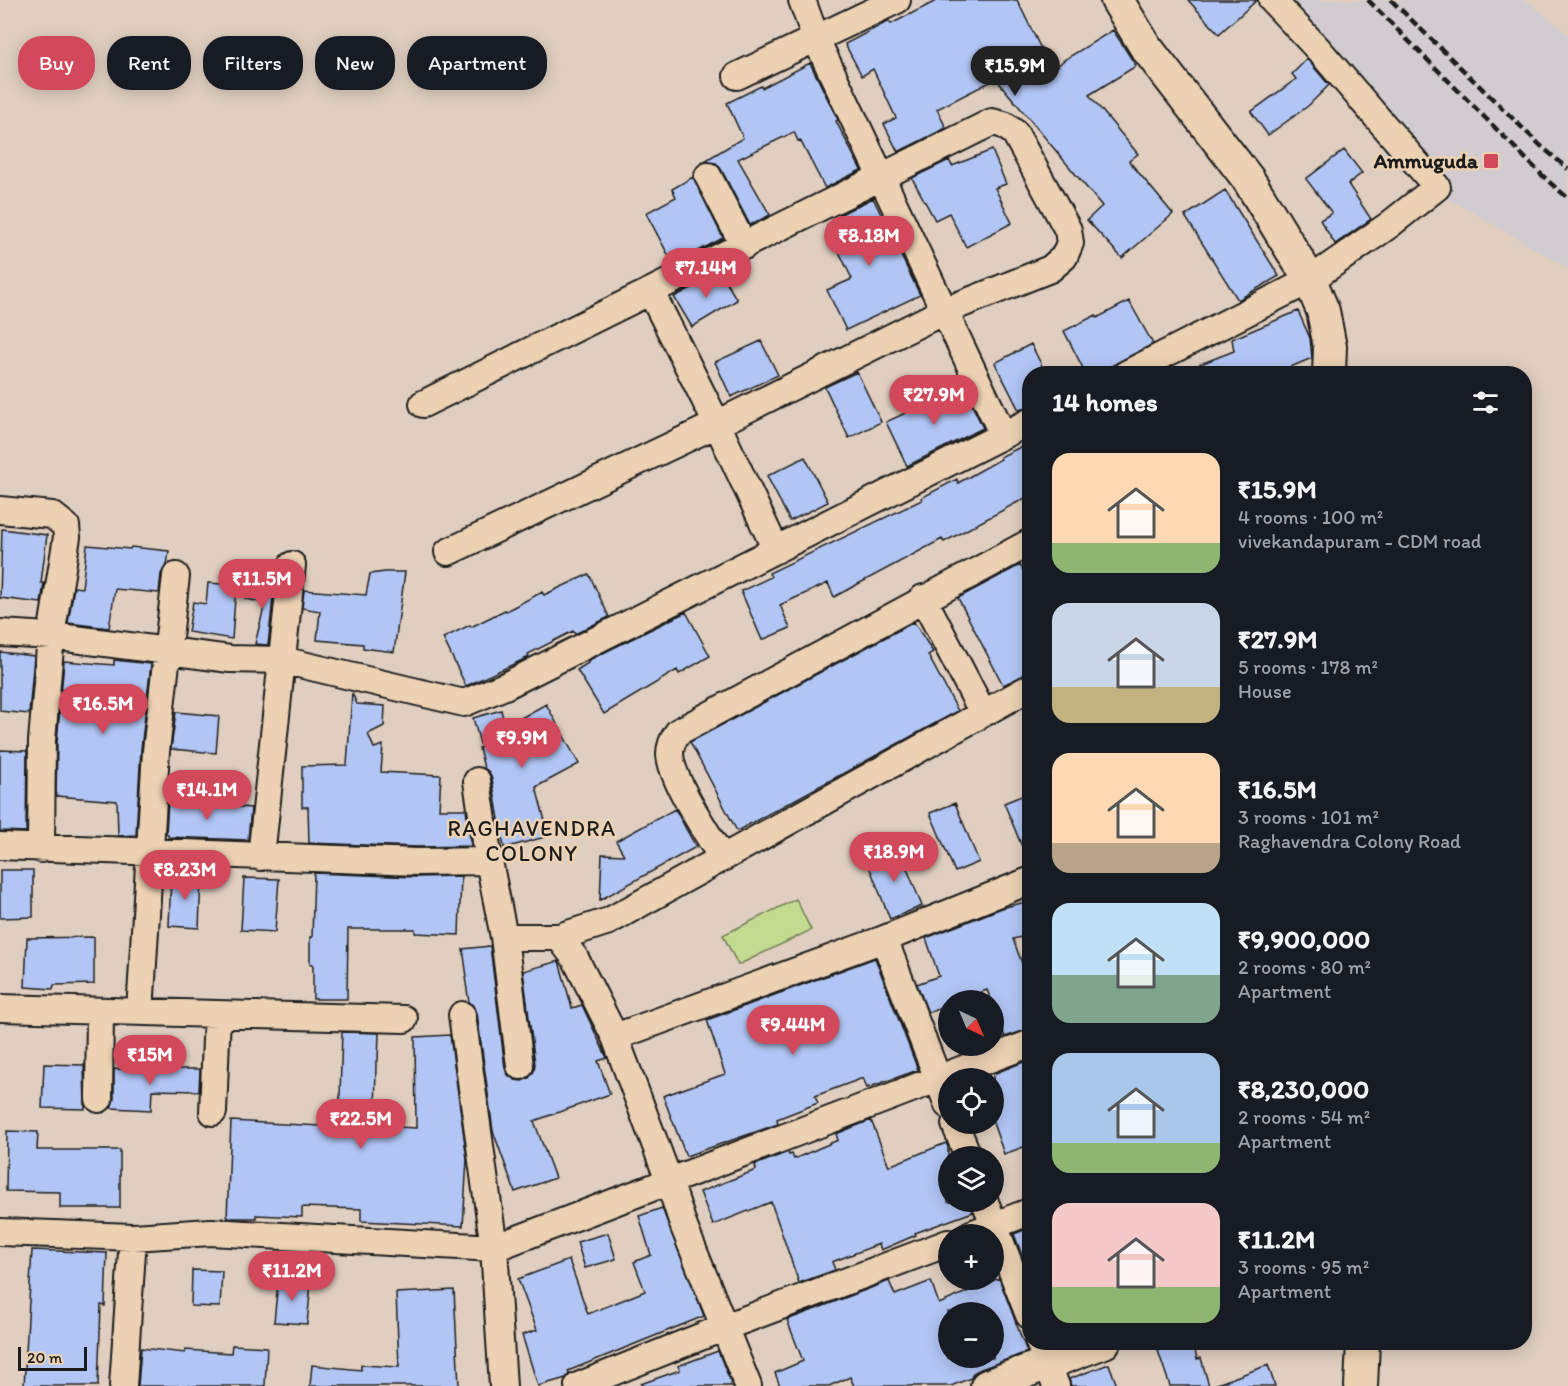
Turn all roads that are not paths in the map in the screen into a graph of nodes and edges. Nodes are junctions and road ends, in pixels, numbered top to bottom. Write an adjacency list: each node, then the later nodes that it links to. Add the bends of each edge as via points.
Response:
1 (802, 0): 5 (street)
2 (897, 0): 5 (street)
3 (1117, 0): 10 (street, via 1145,46 1248,179)
4 (1272, 0): 10 (street, via 1437,187)
5 (816, 39): 6 (street); 8 (street)
6 (737, 76)
7 (708, 176): 9 (street)
8 (883, 177): 9 (street); 12 (street); 12 (street, via 992,122 1004,125 1015,134 1068,230 1070,243 1064,257 1050,269)
9 (744, 246): 11 (street)
10 (1310, 280): 13 (street); 14 (street, via 1323,311)
11 (651, 292): 15 (street); 16 (street)
12 (944, 311): 16 (street); 18 (street)
13 (1142, 366)
14 (1329, 366)
15 (423, 404)
16 (717, 424): 21 (street); 22 (street)
17 (1022, 426): 18 (street)
18 (1003, 435): 21 (street)
19 (0, 510): 27 (street, via 52,515 66,526)
20 (1022, 547): 25 (street)
21 (776, 550): 29 (street, via 464,703)
22 (448, 552)
23 (292, 564): 29 (street)
24 (176, 576): 28 (street)
25 (923, 598): 31 (street); 37 (street, via 678,732 672,742 672,767)
26 (0, 633): 27 (street)
27 (51, 636): 28 (street); 34 (street, via 42,741)
28 (169, 652): 29 (street); 35 (street, via 156,751)
29 (282, 660): 36 (street)
30 (1022, 692): 31 (street)
31 (983, 713): 37 (street)
32 (477, 781): 38 (street)
33 (0, 846): 34 (street)
34 (41, 849): 35 (street)
35 (151, 854): 36 (street); 45 (street)
36 (261, 857): 38 (street)
37 (722, 858): 41 (street, via 609,921)
38 (489, 861): 40 (street)
39 (1022, 884): 42 (street)
40 (504, 937): 41 (street); 51 (street)
41 (559, 937): 49 (street, via 575,958)
42 (884, 939): 49 (street); 53 (street)
43 (0, 1008): 44 (street)
44 (99, 1011): 45 (street); 54 (street)
45 (140, 1012): 46 (street)
46 (217, 1015): 48 (street); 55 (street)
47 (462, 1015): 62 (street)
48 (404, 1019)
49 (615, 1037): 56 (street)
50 (1022, 1047): 52 (street)
51 (520, 1066)
52 (967, 1068)
53 (938, 1079): 56 (street)
54 (99, 1099)
55 (213, 1112)
56 (669, 1181): 62 (street); 65 (street)
57 (1022, 1215): 58 (street)
58 (998, 1224)
59 (0, 1232): 60 (street)
60 (133, 1237): 62 (street, via 211,1232); 69 (street)
61 (938, 1247): 65 (street)
62 (494, 1248): 70 (street)
63 (1004, 1269): 64 (street)
64 (1022, 1302)
65 (725, 1327): 71 (street); 72 (street)
66 (1084, 1350): 68 (street)
67 (1363, 1350): 74 (street)
68 (1048, 1364): 73 (street)
69 (123, 1386)
70 (503, 1386)
71 (578, 1386)
72 (748, 1386)
73 (987, 1386)
74 (1361, 1386)

